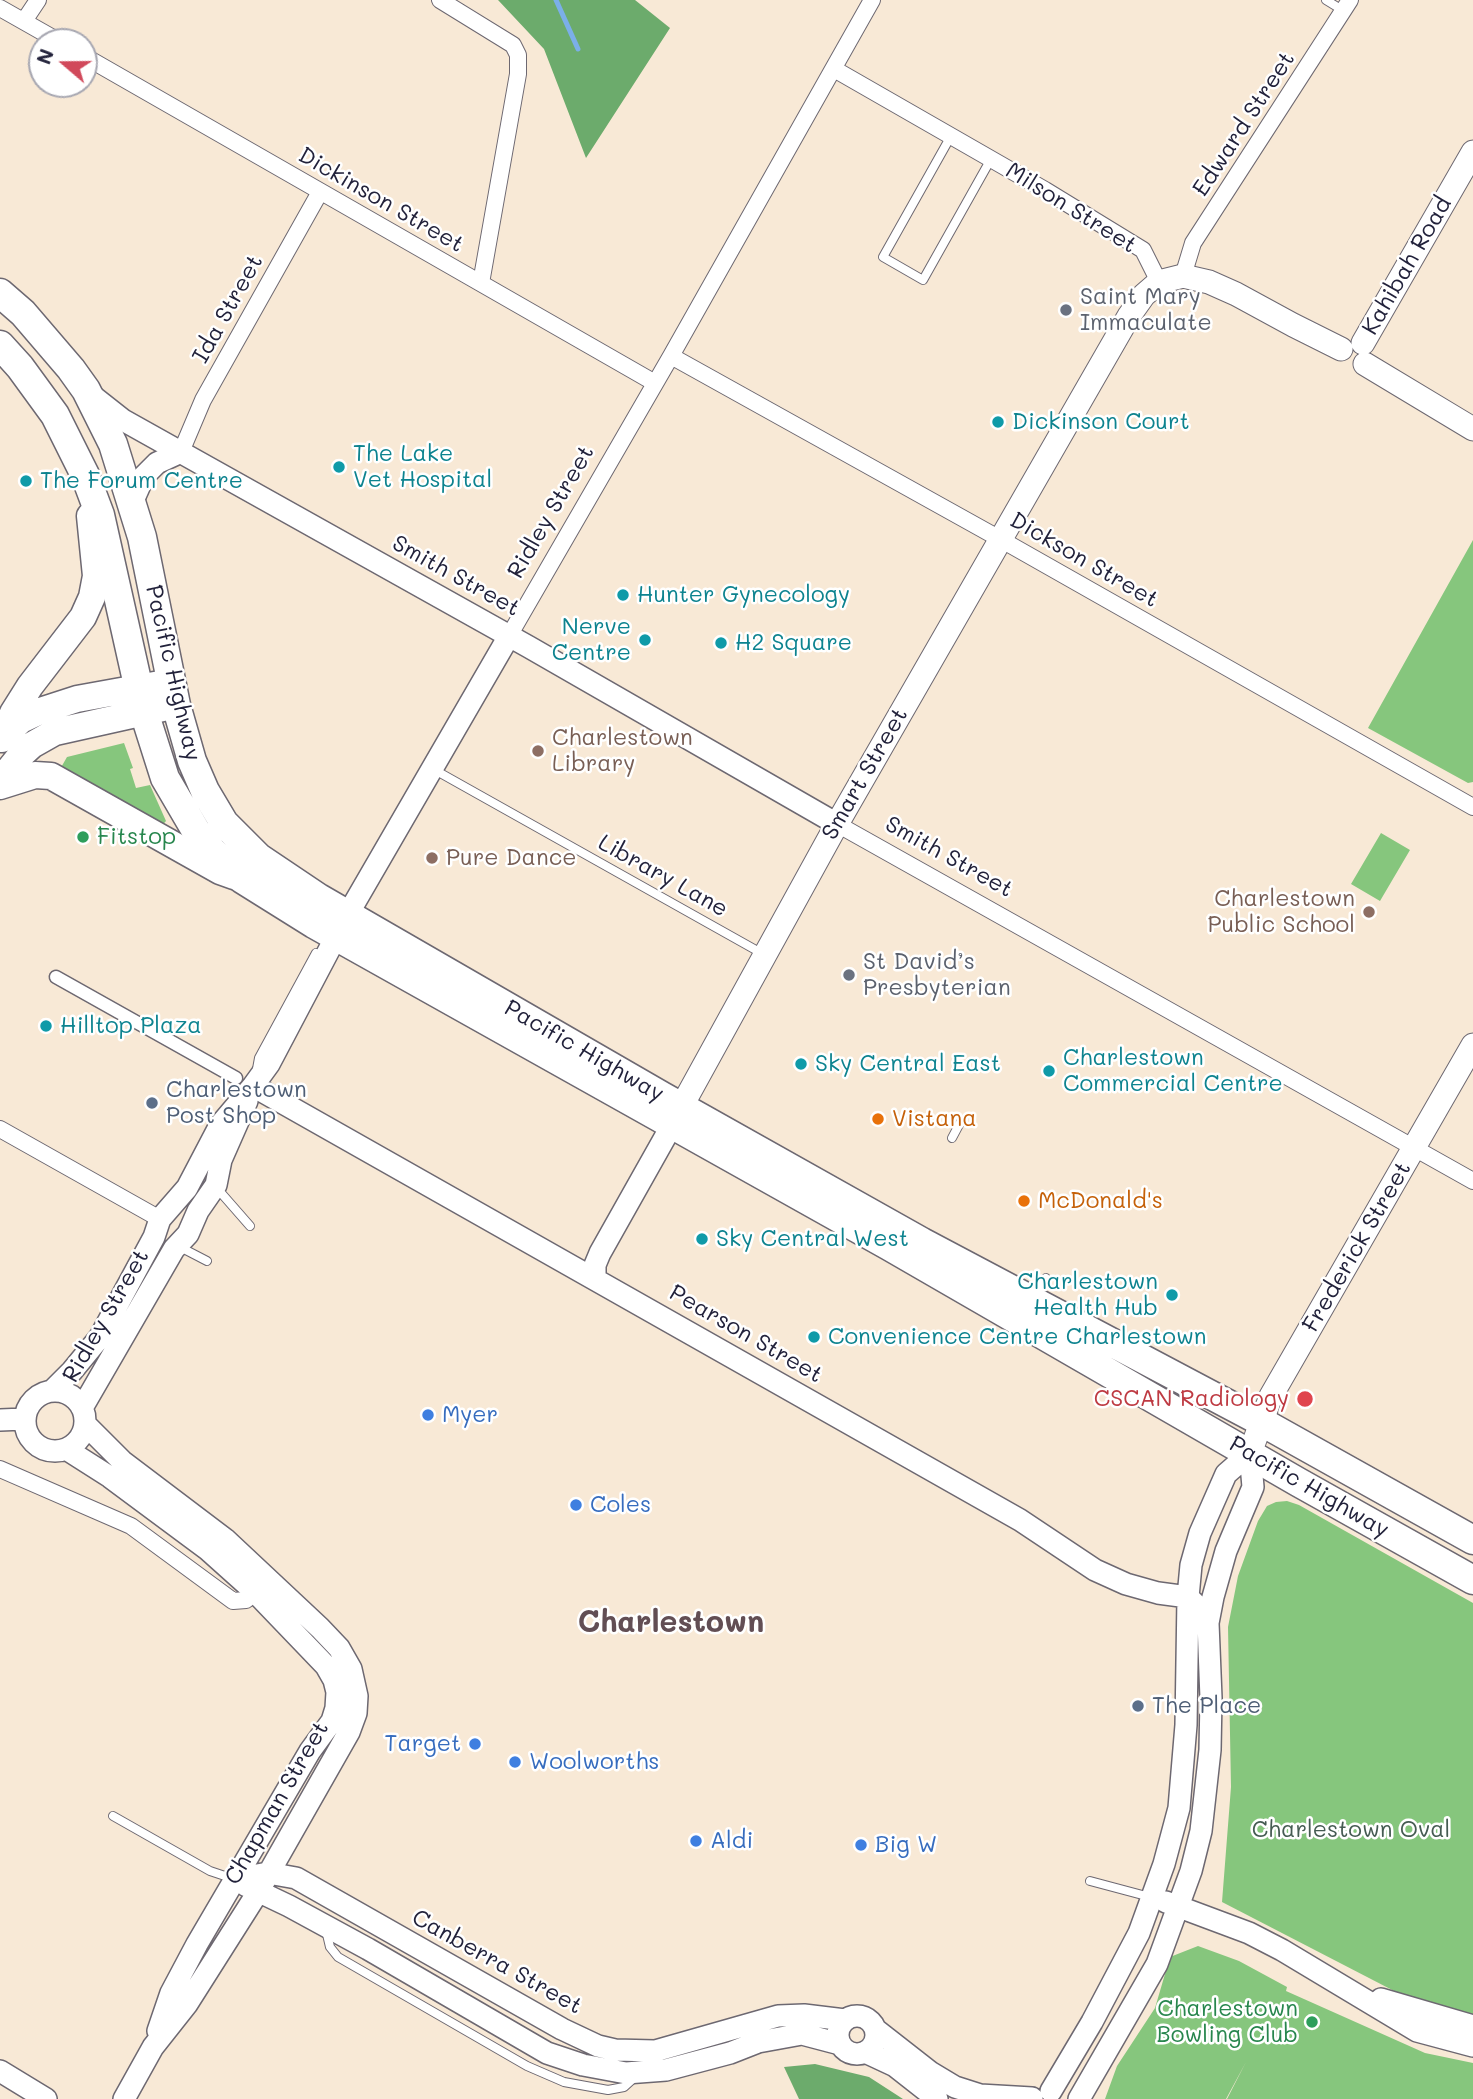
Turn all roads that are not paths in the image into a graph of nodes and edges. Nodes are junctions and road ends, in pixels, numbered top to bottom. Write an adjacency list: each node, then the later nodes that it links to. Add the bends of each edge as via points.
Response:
1 (38, 0): 7 (street)
2 (440, 0): 16 (street, via 513,45 518,55)
3 (872, 0): 10 (street, Ridley Street)
4 (1326, 0): 5 (lane)
5 (1347, 5): 15 (street, Edward Street, via 1193,243)
6 (0, 8): 7 (street)
7 (24, 21): 8 (street)
8 (36, 28)
9 (98, 64): 14 (street, Dickinson Street)
10 (834, 69): 11 (street, Milson Street); 21 (street, Ridley Street)
11 (951, 136): 13 (street, Milson Street); 13 (lane, via 883,257 923,280)
12 (1473, 152): 20 (main road, Kahibah Road)
13 (991, 159): 17 (street, Milson Street, via 1143,250)
14 (320, 192): 16 (street, Dickinson Street); 25 (street, Ida Street, via 204,400)
15 (1183, 276): 17 (main road); 20 (main road, via 1237,294 1293,326)
16 (481, 282): 22 (street, Dickinson Street)
17 (1159, 282): 28 (main road, Smart Street, via 1129,316)
18 (0, 293): 23 (highway, Pacific Highway, via 23,313)
19 (0, 345): 26 (highway, Pacific Highway, via 55,415)
20 (1356, 352): 24 (main road)
21 (671, 356): 22 (street, Ridley Street); 28 (street, Dickson Street)
22 (655, 383): 29 (street, Ridley Street)
23 (86, 390): 25 (street, Smith Street, via 123,420); 27 (highway, Pacific Highway, via 113,444)
24 (1473, 429)
25 (181, 452): 27 (street, via 144,475); 29 (street, Smith Street)
26 (85, 475): 31 (highway, Pacific Highway, via 103,527); 32 (main road, via 96,576 92,597 83,617 30,686)
27 (132, 503): 30 (highway, Pacific Highway)
28 (1000, 539): 35 (street, Dickson Street); 36 (main road, Smart Street)
29 (509, 636): 33 (street, Ridley Street); 36 (street, Smith Street)
30 (173, 693): 31 (main road); 38 (highway, Pacific Highway, via 198,776 224,823)
31 (141, 700): 32 (main road, via 77,699 21,720); 34 (main road, via 32,745); 37 (highway, Pacific Highway, via 165,778 184,814 212,851)
32 (1, 739)
33 (433, 769): 38 (street, Ridley Street); 39 (lane, Library Lane)
34 (0, 783): 37 (main road, via 51,776)
35 (1473, 807)
36 (837, 824): 39 (main road, Smart Street); 47 (street, Smith Street)
37 (242, 879): 38 (highway, Pacific Highway)
38 (342, 925): 42 (street, Ridley Street, via 273,1057); 43 (highway, Pacific Highway)
39 (764, 955): 43 (main road, Smart Street)
40 (56, 977): 42 (street)
41 (1473, 1045): 47 (main road, Frederick Street)
42 (244, 1082): 48 (street, Ridley Street); 50 (street, Ridley Street, via 234,1136); 55 (street, Pearson Street)
43 (677, 1115): 55 (street, Smart Street, via 600,1253); 60 (highway, Pacific Highway, via 1039,1290); 62 (highway, Pacific Highway, via 889,1245)
44 (960, 1123): 46 (lane)
45 (0, 1129): 52 (street)
46 (952, 1138)
47 (1414, 1148): 49 (street, Smith Street); 60 (main road, Frederick Street)
48 (195, 1173): 50 (street, via 206,1175); 52 (street, Ridley Street)
49 (1473, 1181)
50 (214, 1187): 51 (lane); 53 (street, Ridley Street)
51 (250, 1226)
52 (157, 1228): 53 (street, Ridley Street, via 162,1246); 56 (street, Ridley Street, via 100,1336)
53 (176, 1247): 54 (lane); 57 (street, Ridley Street)
54 (207, 1261)
55 (595, 1279): 67 (street, Pearson Street, via 1020,1520 1095,1570 1126,1584)
56 (52, 1391): 57 (street, via 72,1396); 58 (street, via 33,1400)
57 (83, 1416): 61 (street, via 80,1438); 70 (street, Chapman Street, via 122,1461 225,1539 320,1628 351,1669 357,1696 349,1732)
58 (24, 1419): 59 (street); 61 (street, via 28,1436 40,1448)
59 (0, 1420)
60 (1261, 1421): 62 (main road, Frederick Street); 64 (highway, Pacific Highway)
61 (66, 1450): 66 (street, Chapman Street, via 179,1526)
62 (1250, 1453): 65 (highway, Pacific Highway); 67 (street, Frederick Street, via 1226,1474 1217,1493 1191,1564); 68 (street, Frederick Street, via 1253,1487 1226,1551)
63 (0, 1469): 66 (street, via 131,1526 233,1601 246,1600)
64 (1473, 1540)
65 (1473, 1580)
66 (254, 1592): 71 (street, Chapman Street, via 326,1666 337,1692 336,1708)
67 (1188, 1597): 68 (street); 74 (street, Frederick Street, via 1179,1808)
68 (1208, 1623): 75 (street, Frederick Street, via 1209,1762 1201,1830)
69 (113, 1816): 71 (lane)
70 (268, 1873): 71 (street, Canberra Street); 73 (street, Chapman Street); 77 (street, Canberra Street, via 296,1878 562,2029 607,2048 655,2051 778,2016)
71 (234, 1880): 73 (street); 82 (street, Chapman Street, via 171,1993)
72 (1090, 1881): 74 (lane)
73 (258, 1892): 80 (street, via 547,2053 583,2066 606,2071 666,2070 758,2042 802,2034); 82 (street, Chapman Street, via 187,2004)
74 (1153, 1898): 75 (street); 85 (street, Frederick Street, via 1093,2022)
75 (1180, 1905): 76 (street, via 1249,1933); 89 (street, Frederick Street, via 1157,1964)
76 (1343, 1987): 78 (street); 81 (street, via 1417,2031)
77 (845, 2020): 79 (street, via 866,2018); 80 (street, via 838,2032)
78 (1473, 2026)
79 (875, 2029): 83 (street, via 873,2044); 85 (street, via 955,2087 992,2096)
80 (840, 2043): 83 (street, via 848,2052)
81 (1473, 2046)
82 (153, 2047): 87 (street, Chapman Street)
83 (865, 2052): 88 (street, via 895,2066)
84 (0, 2071): 86 (street)
85 (1046, 2097)
86 (46, 2099)
87 (124, 2099)
88 (937, 2099)
89 (1079, 2099)

